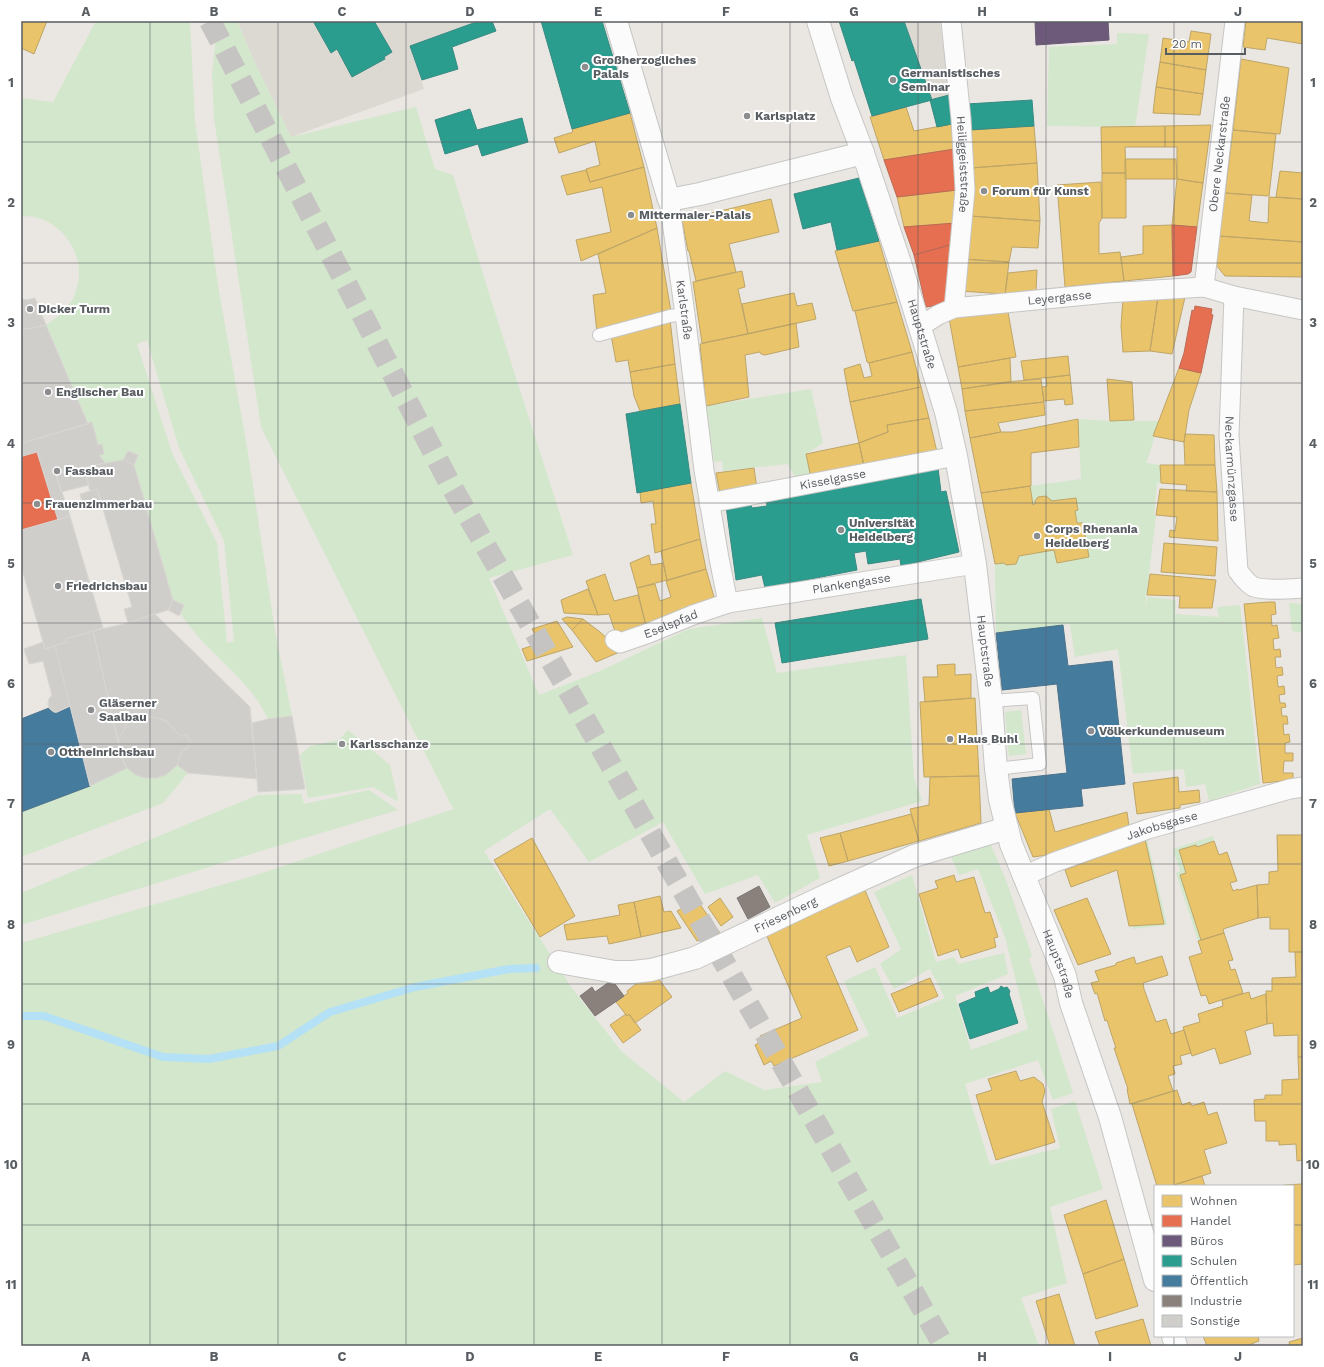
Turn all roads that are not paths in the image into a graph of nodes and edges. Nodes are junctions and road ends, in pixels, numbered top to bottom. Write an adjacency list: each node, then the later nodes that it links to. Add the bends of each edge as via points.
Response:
1 (616, 21): 6 (street, Karlstraße)
2 (818, 21): 5 (street, Hauptstraße, via 842,98)
3 (951, 21): 9 (street, Heiliggeiststraße, via 962,119 965,190)
4 (1235, 21): 7 (street, Obere Neckarstraße)
5 (863, 153): 6 (street); 12 (street, Hauptstraße)
6 (669, 200): 11 (street, Karlstraße)
7 (1204, 287): 8 (street); 9 (street, Leyergasse, via 1107,293)
8 (1234, 296): 10 (street); 17 (street, Neckarmünzgasse, via 1230,436 1238,571 1254,586 1276,589)
9 (954, 308): 12 (street, Leyergasse)
10 (1303, 310)
11 (685, 314): 13 (lane); 15 (street, Karlstraße)
12 (919, 327): 14 (street, Hauptstraße, via 946,412)
13 (599, 335)
14 (956, 456): 15 (street, Kisselgasse); 16 (street, Hauptstraße)
15 (709, 503): 18 (street, Karlstraße)
16 (975, 564): 18 (street, Plankengasse); 20 (street, Hauptstraße)
17 (1303, 588)
18 (728, 603): 19 (street, Eselspfad, via 620,643)
19 (615, 640)
20 (991, 701): 21 (street, Hauptstraße); 21 (lane, via 1033,698 1040,764)
21 (996, 769): 23 (street, Hauptstraße)
22 (1303, 787): 24 (street, Jakobsgasse, via 1148,829 1055,862)
23 (1007, 828): 24 (street, Hauptstraße); 25 (street, Friesenberg, via 914,856 695,958 651,970 633,972 615,972)
24 (1024, 876): 26 (street, Hauptstraße, via 1065,976 1071,1003 1110,1117)
25 (563, 959)
26 (1154, 1276)

